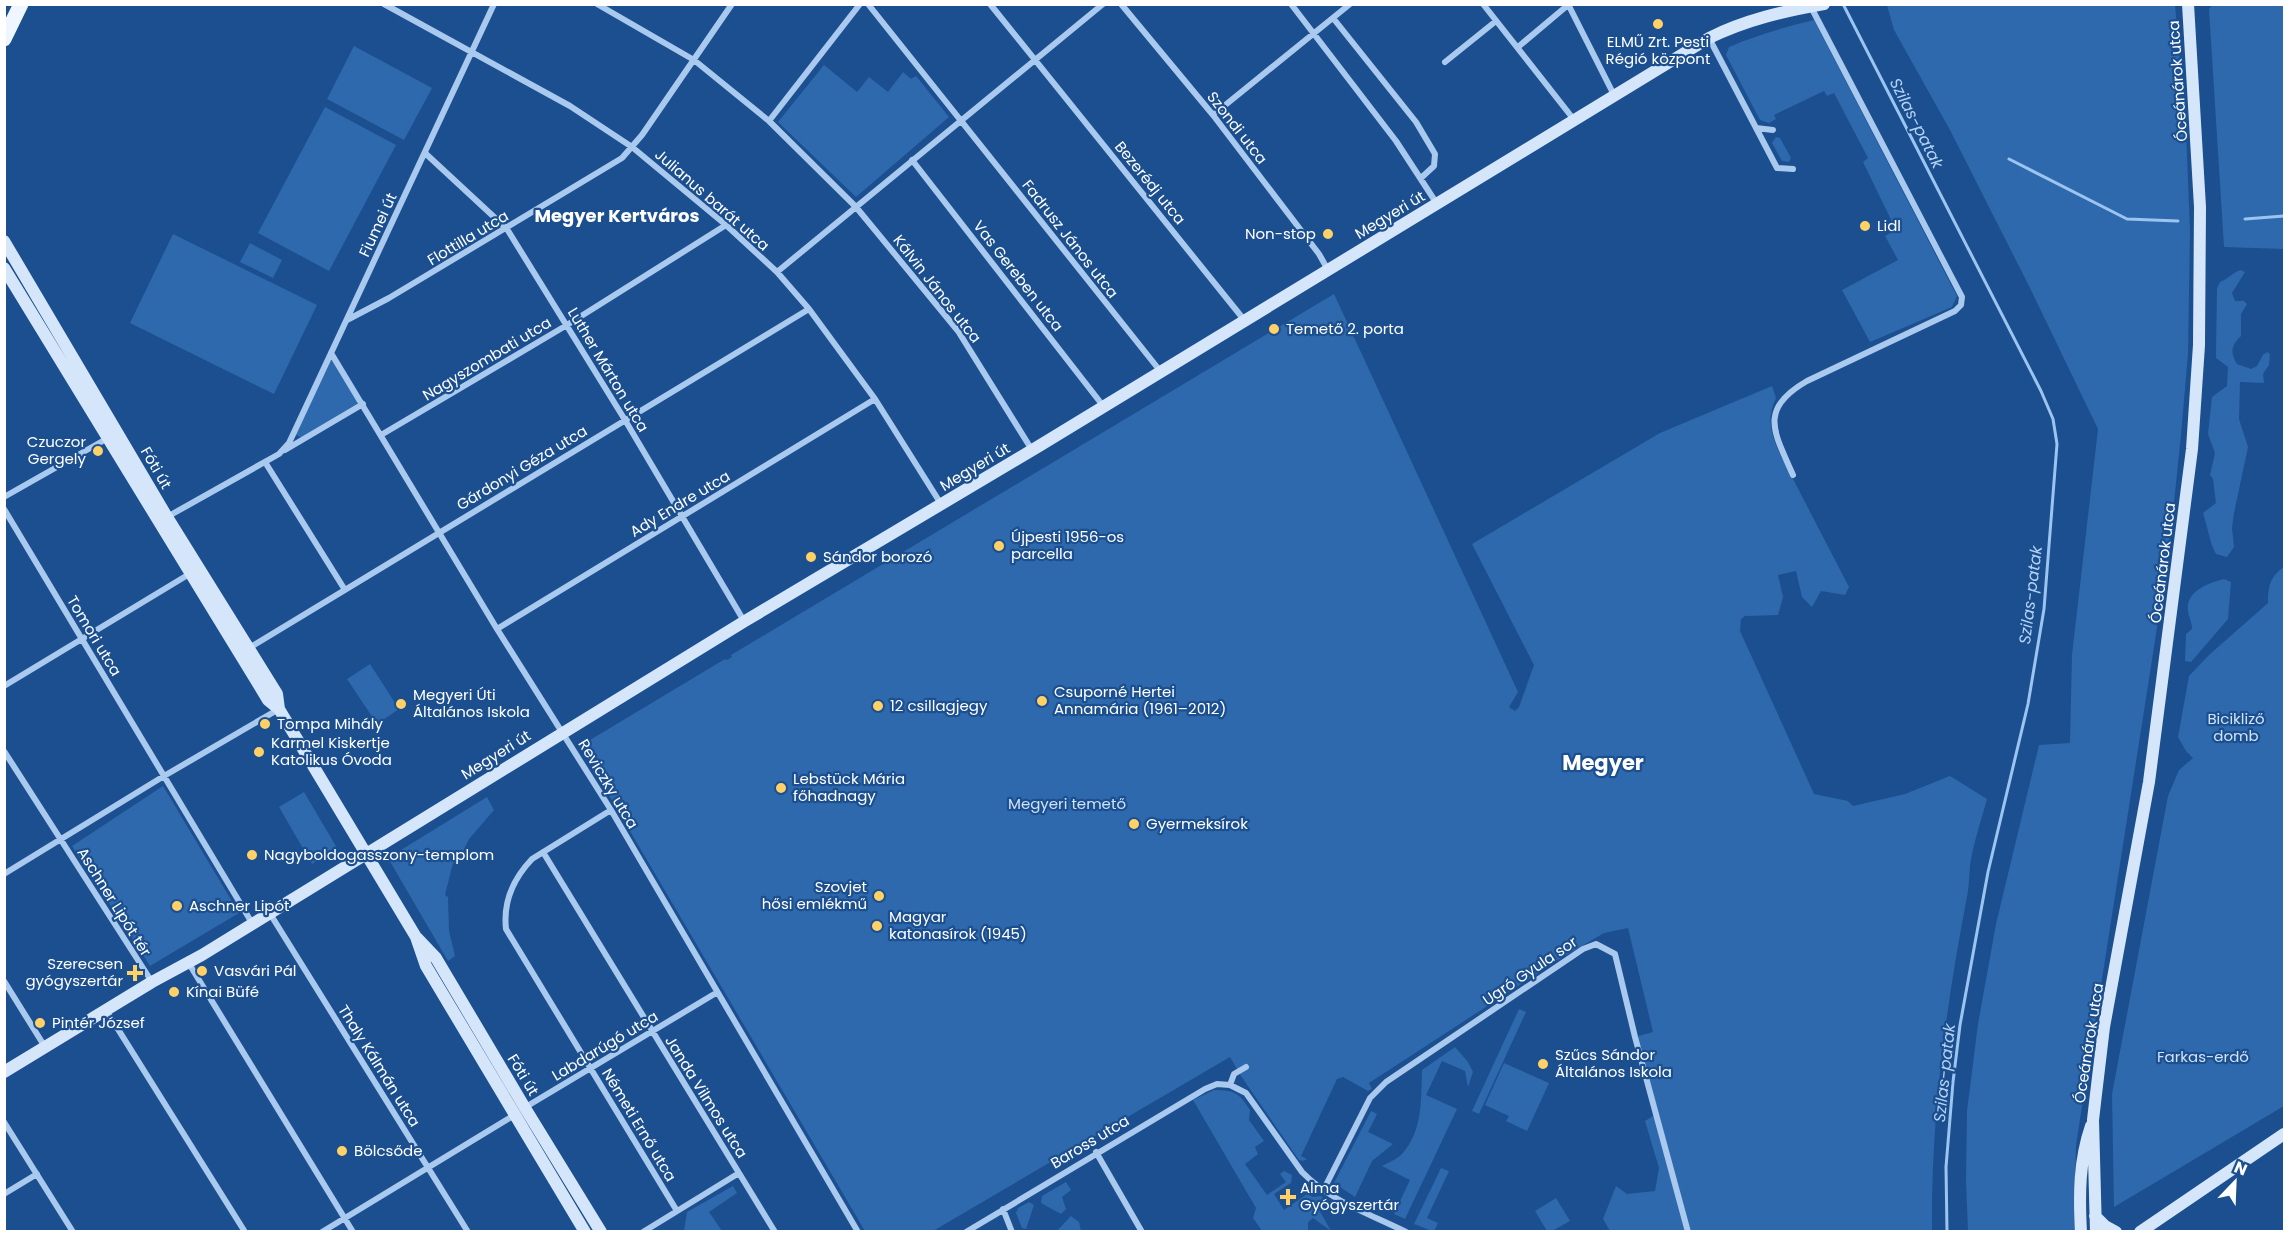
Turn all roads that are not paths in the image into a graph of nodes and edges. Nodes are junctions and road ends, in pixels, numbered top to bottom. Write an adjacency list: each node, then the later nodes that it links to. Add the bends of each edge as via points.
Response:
1 (21, 4): 21 (main road)
2 (384, 4): 23 (street, Julianus barát utca)
3 (495, 4): 23 (street, Fiumei út)
4 (597, 4): 25 (street)
5 (732, 4): 25 (street, Flottilla utca)
6 (860, 4): 30 (street)
7 (868, 4): 29 (street, Fadrusz János utca)
8 (990, 4): 24 (street, Bezerédj utca)
9 (1103, 4): 24 (street)
10 (1121, 4): 28 (street, Szondi utca)
11 (1291, 4): 19 (street)
12 (1350, 4): 17 (street)
13 (1483, 4): 18 (street)
14 (2188, 4): 101 (street, Óceánárok utca, via 2200,207 2199,345 2192,449 2149,782 2104,1027)
15 (1568, 5): 22 (street); 27 (street)
16 (1819, 5): 20 (street, Megyeri út, via 1752,20); 62 (street, via 1962,297 1955,312 1807,381 1781,399 1774,426)
17 (1333, 18): 19 (street); 38 (street, via 1416,122 1435,154 1434,165)
18 (1496, 21): 22 (street); 26 (street)
19 (1314, 33): 28 (street); 38 (street)
20 (1709, 38): 27 (street, Megyeri út); 32 (street)
21 (4, 39)
22 (1518, 47): 31 (street)
23 (471, 53): 34 (street, Julianus barát utca, via 570,106); 35 (street, Fiumei út)
24 (1036, 59): 29 (street); 49 (street, Bezerédj utca)
25 (694, 60): 30 (street); 34 (street, Flottilla utca)
26 (1445, 62)
27 (1615, 97): 31 (street, Megyeri út)
28 (1213, 115): 45 (street, Szondi utca)
29 (961, 120): 36 (street); 52 (street, Fadrusz János utca)
30 (769, 121): 40 (street, Kálvin János utca)
31 (1575, 121): 39 (street, Megyeri út)
32 (1756, 128): 33 (street); 37 (street, via 1777,168)
33 (1773, 130)
34 (632, 147): 41 (street, Julianus barát utca); 42 (street, Flottilla utca, via 622,158)
35 (426, 153): 42 (street, Luther Márton utca); 48 (street, Fiumei út)
36 (912, 160): 40 (street); 55 (street, Vas Gereben utca)
37 (1792, 169)
38 (1421, 178): 39 (street)
39 (1437, 204): 45 (street, Megyeri út)
40 (856, 207): 46 (street); 59 (street, Kálvin János utca, via 958,330)
41 (726, 225): 46 (street, Julianus barát utca); 50 (street, Nagyszombati utca)
42 (507, 229): 48 (street, Flottilla utca); 50 (street, Luther Márton utca)
43 (4, 241): 57 (street, Fóti út)
44 (4, 268): 57 (street, Fóti út)
45 (1329, 270): 49 (street, Megyeri út)
46 (777, 272): 47 (street, Julianus barát utca)
47 (809, 309): 53 (street, Julianus barát utca); 56 (street, Gárdonyi Géza utca)
48 (347, 320): 51 (street, Fiumei út)
49 (1245, 321): 52 (street, Megyeri út)
50 (567, 325): 56 (street, Luther Márton utca); 58 (street, Nagyszombati utca)
51 (332, 353): 54 (street, Reviczky utca); 60 (street, Fiumei út, via 294,434)
52 (1161, 372): 55 (street, Megyeri út)
53 (875, 399): 64 (street, Julianus barát utca); 66 (street, Ady Endre utca)
54 (363, 404): 58 (street, Reviczky utca); 60 (street, Fiumei út)
55 (1104, 407): 59 (street, Megyeri út)
56 (625, 420): 66 (street, Luther Márton utca); 68 (street, Gárdonyi Géza utca)
57 (114, 435): 63 (street); 67 (street, Fóti út); 69 (street, Fóti út)
58 (381, 435): 68 (street, Reviczky utca)
59 (1032, 450): 64 (street, Megyeri út)
60 (279, 454): 61 (street, Fiumei út)
61 (265, 462): 67 (street, Fiumei út); 70 (street)
62 (1792, 475)
63 (4, 497)
64 (941, 504): 71 (street, Megyeri út)
65 (4, 508): 73 (street, Tomori utca)
66 (682, 517): 71 (street, Luther Márton utca); 72 (street, Ady Endre utca)
67 (167, 518): 69 (street, Fóti út)
68 (439, 532): 70 (street, Gárdonyi Géza utca); 72 (street, Reviczky utca)
69 (195, 571): 73 (street); 74 (street, Fóti út); 76 (street, Fóti út, via 268,700)
70 (345, 590): 74 (street, Gárdonyi Géza utca)
71 (745, 621): 77 (street, Megyeri út)
72 (497, 629): 77 (street, Reviczky utca)
73 (81, 639): 75 (street); 79 (street, Tomori utca)
74 (249, 649): 76 (street, Fóti út, via 277,694)
75 (4, 686)
76 (279, 709): 79 (street, Aschner Lipót tér); 82 (street, Fóti út)
77 (562, 732): 80 (street, Reviczky utca); 82 (street, Megyeri út)
78 (4, 751): 81 (street)
79 (164, 776): 81 (street, Aschner Lipót tér); 86 (street)
80 (611, 810): 83 (street); 91 (street, Reviczky utca)
81 (61, 838): 84 (street); 90 (street, Aschner Lipót tér)
82 (366, 852): 85 (street, Megyeri út); 87 (street, Fóti út)
83 (543, 852): 93 (street, Janda Vilmos utca); 96 (street, Németi Ernő utca, via 524,868 513,887 506,906 506,929)
84 (4, 874)
85 (269, 912): 86 (street, Megyeri út); 105 (street, Thaly Kálmán utca)
86 (252, 924): 88 (street, Megyeri út)
87 (416, 937): 99 (street, Fóti út, via 436,958); 100 (street, Fóti út, via 426,966)
88 (189, 962): 90 (street, Megyeri út); 113 (street)
89 (4, 981): 94 (street)
90 (152, 982): 92 (street, Megyeri út)
91 (716, 993): 93 (street, Labdarúgó utca); 123 (street, Reviczky utca)
92 (106, 1010): 94 (street, Megyeri út); 115 (street)
93 (652, 1031): 96 (street, Labdarúgó utca); 106 (street, Janda Vilmos utca)
94 (46, 1047): 97 (street, Megyeri út)
95 (1246, 1067): 98 (street, via 1234,1074)
96 (590, 1068): 99 (street, Labdarúgó utca); 111 (street, Németi Ernő utca)
97 (4, 1072)
98 (1230, 1085): 104 (street, Baross utca, via 1217,1084 1205,1089); 108 (street, via 1246,1093 1302,1172)
99 (525, 1108): 100 (street, Labdarúgó utca); 120 (street, Fóti út)
100 (513, 1115): 105 (street, Labdarúgó utca); 119 (street, Fóti út)
101 (2093, 1120): 112 (street, Óceánárok utca); 129 (street, Óceánárok utca, via 2080,1167)
102 (4, 1122): 107 (street)
103 (2284, 1134): 132 (street)
104 (1096, 1152): 110 (street, Baross utca); 126 (street)
105 (427, 1166): 113 (street, Labdarúgó utca); 118 (street, Thaly Kálmán utca)
106 (739, 1173): 111 (street); 122 (street, Janda Vilmos utca)
107 (37, 1174): 109 (street); 114 (street)
108 (1323, 1191): 127 (street); 128 (street, Ugró Gyula sor, via 1370,1098 1386,1082 1596,944 1615,954)
109 (4, 1194)
110 (1003, 1209): 124 (street, Baross utca); 125 (street)
111 (677, 1211): 121 (street)
112 (2095, 1216): 130 (street, Óceánárok utca); 131 (street)
113 (345, 1218): 116 (street, Labdarúgó utca); 117 (street)
114 (73, 1232)
115 (245, 1232)
116 (322, 1232)
117 (353, 1232)
118 (468, 1232)
119 (585, 1232)
120 (601, 1232)
121 (643, 1232)
122 (775, 1232)
123 (858, 1232)
124 (966, 1232)
125 (1012, 1232)
126 (1142, 1232)
127 (1406, 1232)
128 (1688, 1232)
129 (2081, 1232)
130 (2096, 1232)
131 (2115, 1232)
132 (2140, 1232)

